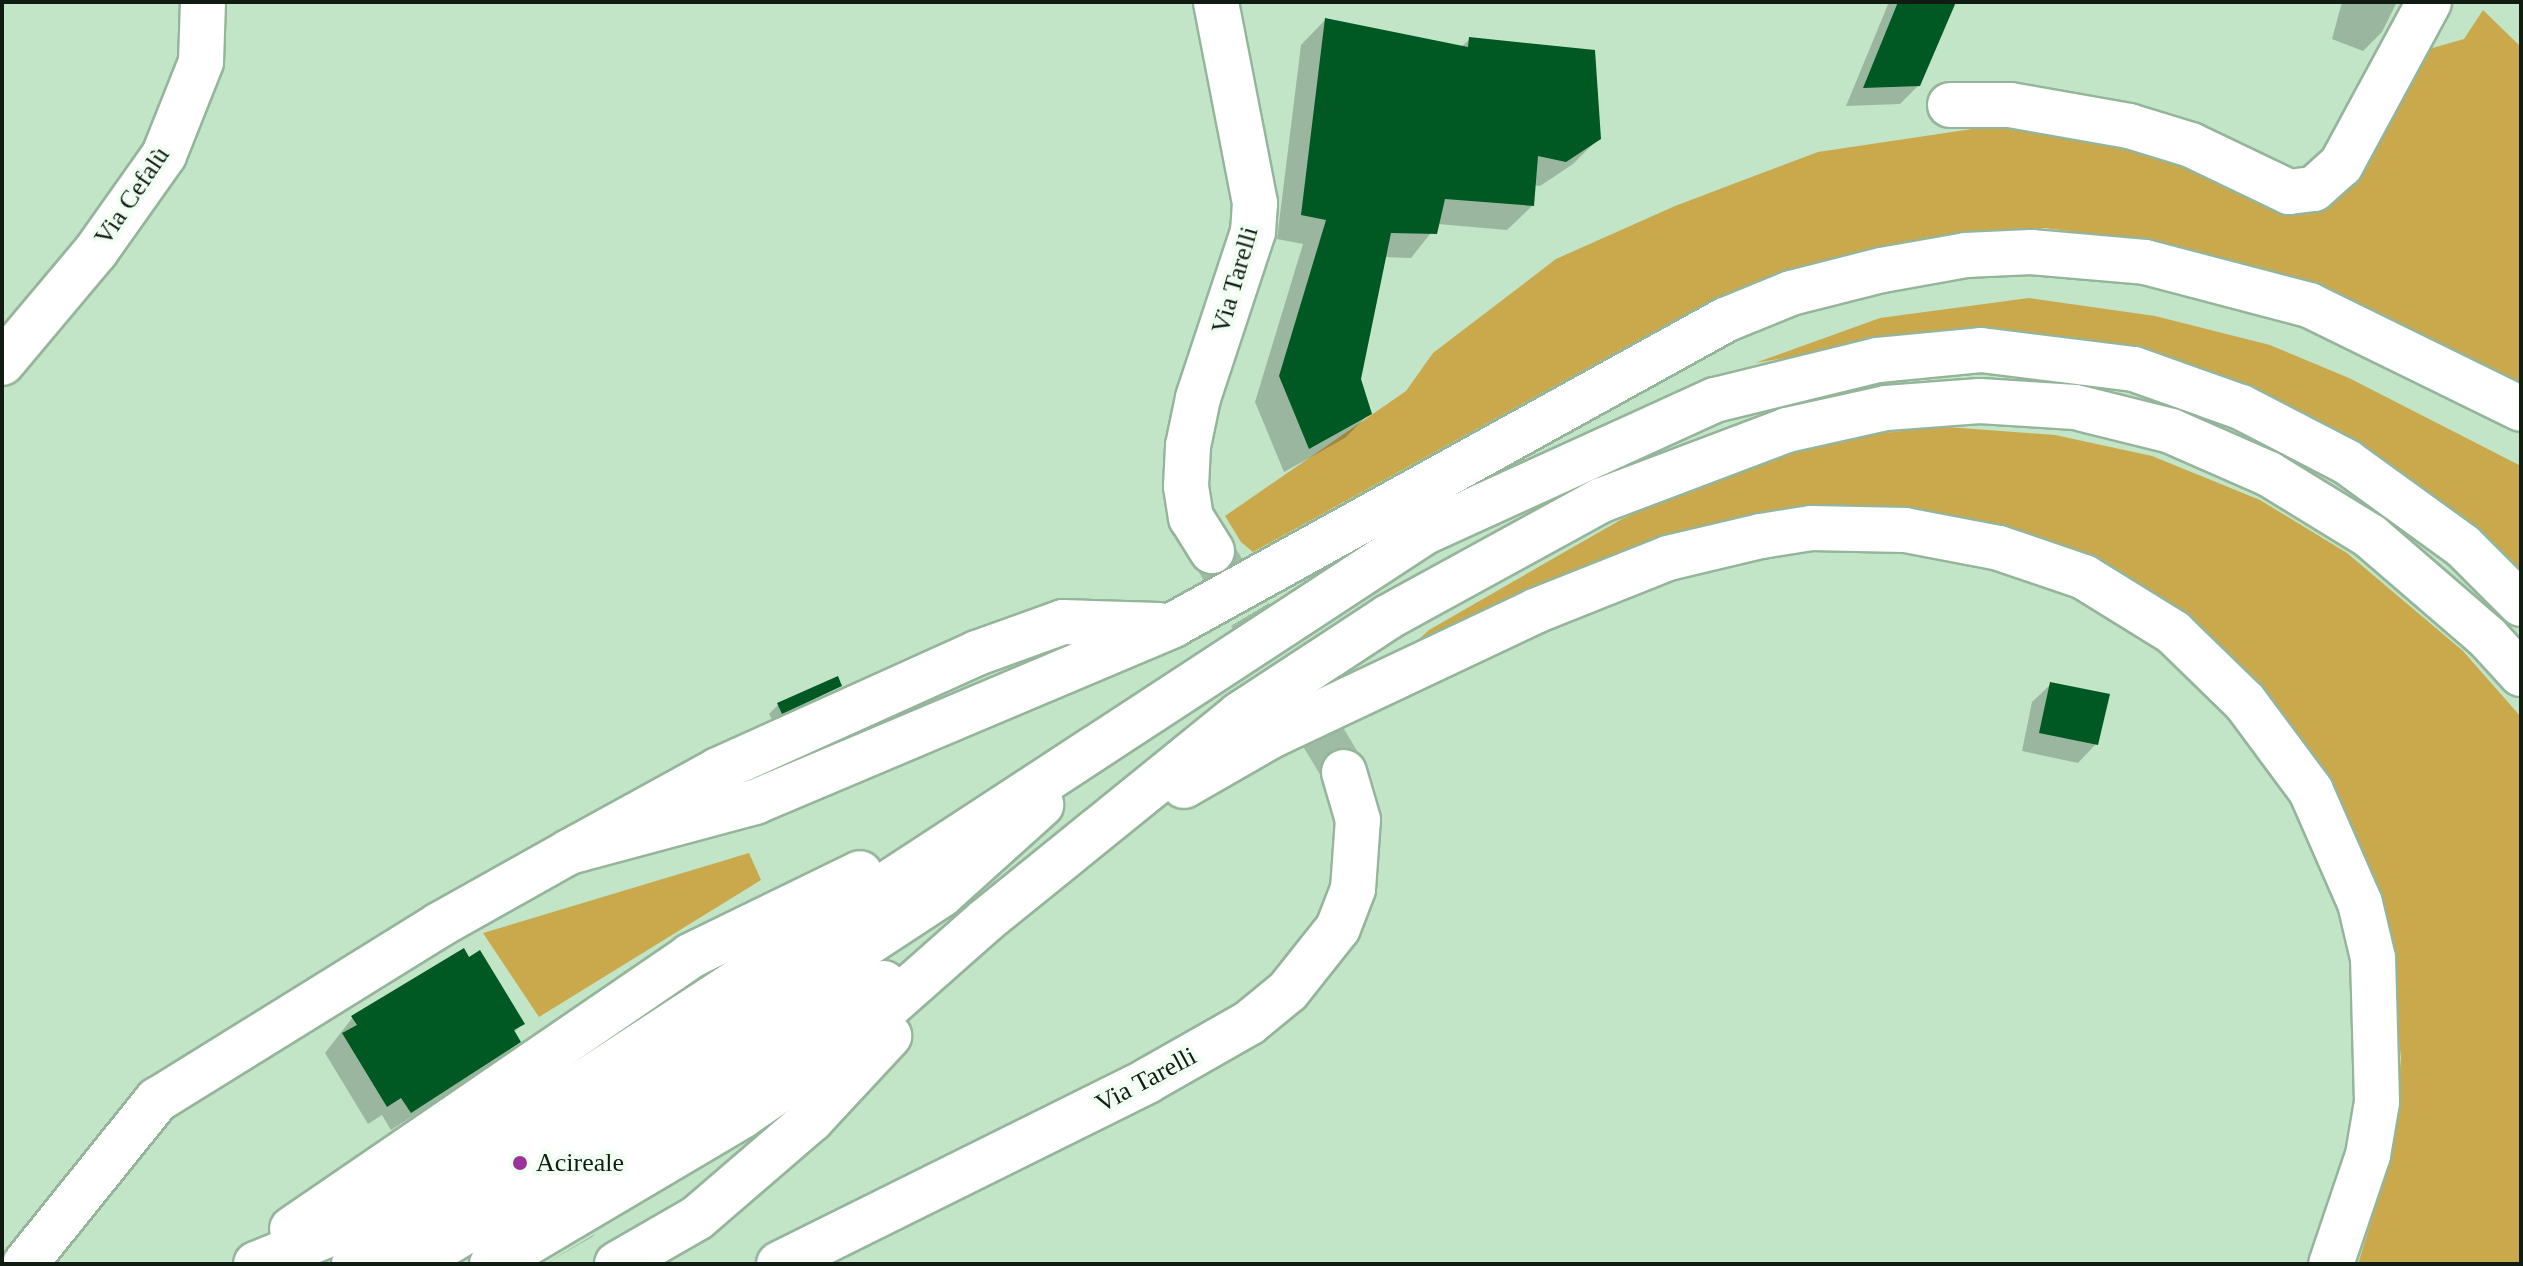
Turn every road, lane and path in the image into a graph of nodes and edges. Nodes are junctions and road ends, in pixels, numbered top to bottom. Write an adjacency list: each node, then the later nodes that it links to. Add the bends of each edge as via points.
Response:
1 (203, 2): 5 (main road, Via Cefalù, via 201,62 164,155 96,251)
2 (1216, 2): 9 (main road, Via Tarelli, via 1255,203 1253,232 1198,398 1188,446 1191,518)
3 (2429, 2): 4 (main road, via 2341,165 2314,189 2289,192 2191,145 2129,126 2010,105)
4 (1950, 105)
5 (2, 363)
6 (2521, 409): 17 (main road, via 2309,305 2145,262 2085,254 1966,255 1791,293 1725,320 1173,625 1063,622 977,653 718,770 247,1041 157,1100)
7 (2521, 436): 8 (main road, via 2304,333 2204,300 2090,281 1978,280 1873,298 1694,361 1590,421)
8 (1425, 532): 10 (main road, via 1715,400 1878,360 1981,350 2030,352 2134,369 2288,429 2399,497 2463,546); 12 (main road)
9 (1212, 551)
10 (2521, 604)
11 (2521, 674): 15 (main road, via 2477,628 2370,536 2221,451 2171,431 2075,407 1980,401 1886,408 1760,439 1589,507 1388,617 1239,715)
12 (1144, 713): 14 (main road); 20 (main road, via 941,895 670,1073)
13 (1344, 772): 24 (main road, Via Tarelli, via 1358,820 1353,889 1338,928 1288,991 1249,1023 1147,1081)
14 (1006, 802): 18 (main road, via 690,956); 19 (main road, via 387,1211)
15 (1078, 848): 16 (main road); 25 (main road, via 1271,736 1535,611 1668,558 1761,536 1858,528 1951,537 2042,561 2130,604 2211,666 2278,741 2336,840 2373,958 2379,1057 2368,1155)
16 (985, 921): 21 (main road, via 541,1191); 22 (main road, via 846,1044 730,1124); 23 (main road, via 811,1120 697,1218)
17 (25, 1264)
18 (239, 1264)
19 (256, 1264)
20 (354, 1264)
21 (411, 1264)
22 (492, 1264)
23 (617, 1264)
24 (779, 1264)
25 (2331, 1264)

